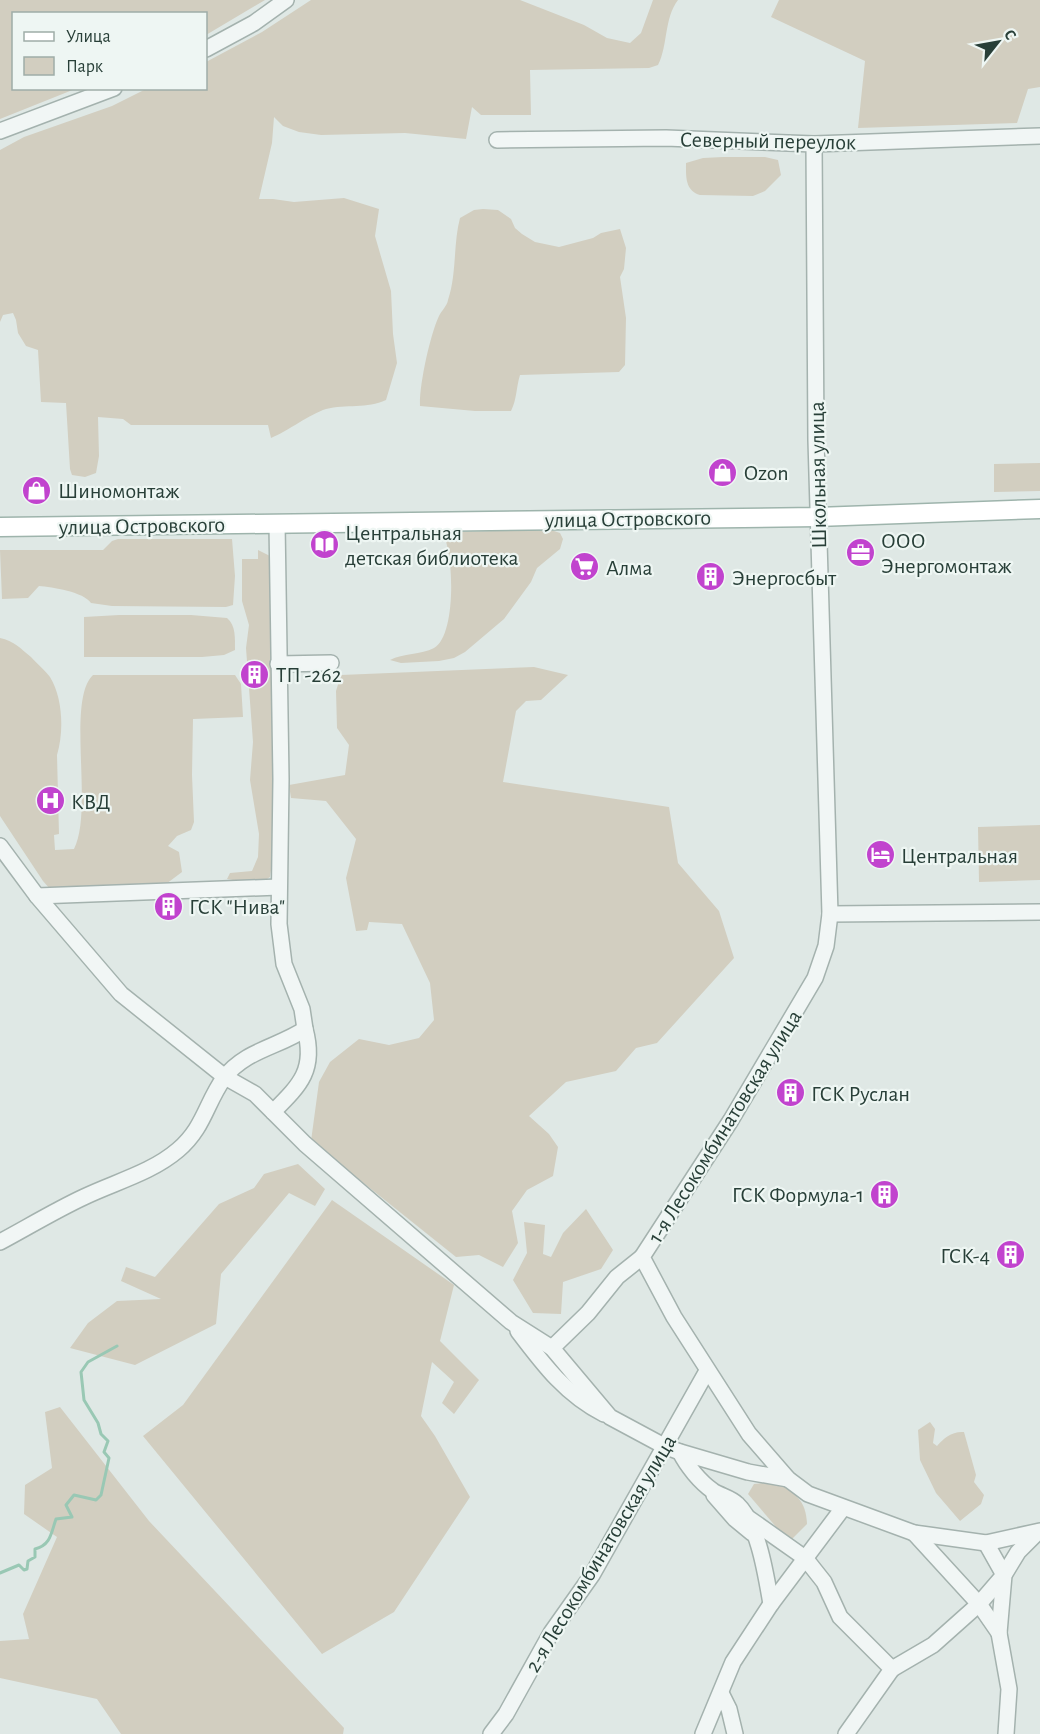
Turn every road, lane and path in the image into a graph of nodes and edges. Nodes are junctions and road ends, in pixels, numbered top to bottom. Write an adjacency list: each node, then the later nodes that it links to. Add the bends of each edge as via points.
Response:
1 (286, 0): 2 (street)
2 (207, 48)
3 (109, 90): 4 (street)
4 (0, 131)
5 (1040, 136): 7 (street, Северный переулок)
6 (497, 140): 7 (street, Северный переулок, via 666,138)
7 (814, 144): 9 (street, Школьная улица)
8 (1040, 509): 9 (main road, улица Островского)
9 (818, 517): 10 (main road, улица Островского); 18 (street, Школьная улица)
10 (277, 523): 11 (main road, улица Островского); 13 (street)
11 (0, 527)
12 (331, 663): 13 (street)
13 (278, 664): 15 (street)
14 (0, 846): 16 (street)
15 (279, 888): 16 (street); 19 (street, via 284,964 302,1009)
16 (37, 896): 20 (street, via 121,994)
17 (1040, 912): 18 (street)
18 (830, 914): 23 (street, 1-я Лесокомбинатовская улица, via 826,946 815,978 732,1120)
19 (305, 1029): 20 (street, via 288,1040 260,1049); 21 (street, via 309,1042 307,1068 300,1085)
20 (225, 1077): 21 (street, via 255,1094); 22 (street, via 196,1132 177,1151)
21 (273, 1112): 24 (street)
22 (0, 1242)
23 (642, 1257): 25 (street, via 617,1277); 26 (street, 1-я Лесокомбинатовская улица)
24 (511, 1322): 25 (street); 27 (street, via 564,1387)
25 (552, 1348): 27 (street)
26 (707, 1371): 28 (street, 2-я Лесокомбинатовская улица); 30 (street, 1-я Лесокомбинатовская улица, via 749,1434)
27 (610, 1417): 28 (street)
28 (664, 1446): 29 (street); 45 (street, 2-я Лесокомбинатовская улица, via 592,1575 551,1633)
29 (680, 1452): 30 (street); 31 (street)
30 (788, 1479): 32 (street, via 808,1494)
31 (711, 1490): 33 (street, via 736,1503); 36 (street)
32 (843, 1508): 35 (street); 38 (street)
33 (747, 1517): 36 (street); 38 (street)
34 (1039, 1532): 37 (street); 39 (street, via 1018,1552)
35 (914, 1533): 37 (street); 40 (street)
36 (754, 1535): 41 (street)
37 (986, 1543): 39 (street)
38 (805, 1558): 41 (street); 43 (street, via 824,1582 840,1617)
39 (1004, 1575): 40 (street); 42 (street)
40 (979, 1604): 42 (street); 43 (street, via 933,1645)
41 (771, 1605): 44 (street, via 734,1662)
42 (999, 1633): 49 (street, via 1009,1689)
43 (892, 1669): 48 (street)
44 (721, 1693): 46 (street); 47 (street)
45 (491, 1734)
46 (703, 1734)
47 (735, 1734)
48 (846, 1734)
49 (1006, 1734)

